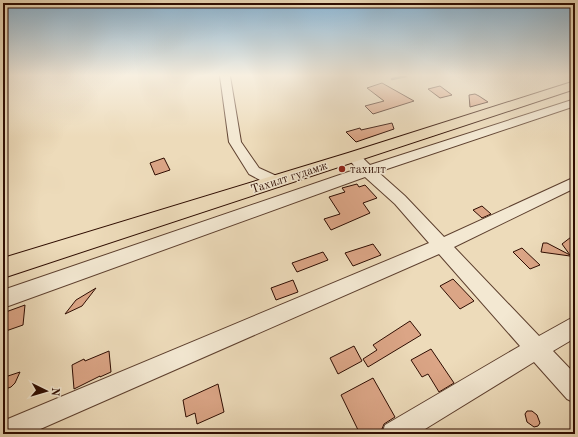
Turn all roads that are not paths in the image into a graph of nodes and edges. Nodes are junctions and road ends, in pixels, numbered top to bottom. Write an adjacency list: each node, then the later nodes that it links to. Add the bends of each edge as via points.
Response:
1 (228, 96): 6 (street, via 235,142 254,171)
2 (540, 96): 4 (main road, Тахилт гудамж)
3 (573, 104): 5 (street)
4 (354, 157): 5 (street); 6 (main road, Тахилт гудамж)
5 (367, 171): 8 (street, via 400,200); 10 (street)
6 (276, 182): 9 (main road, Тахилт гудамж)
7 (575, 182): 8 (street)
8 (441, 246): 12 (street); 14 (street)
9 (3, 268)
10 (3, 299)
11 (575, 326): 12 (street)
12 (536, 348): 13 (street); 15 (street)
13 (575, 391)
14 (3, 433)
15 (394, 434)

